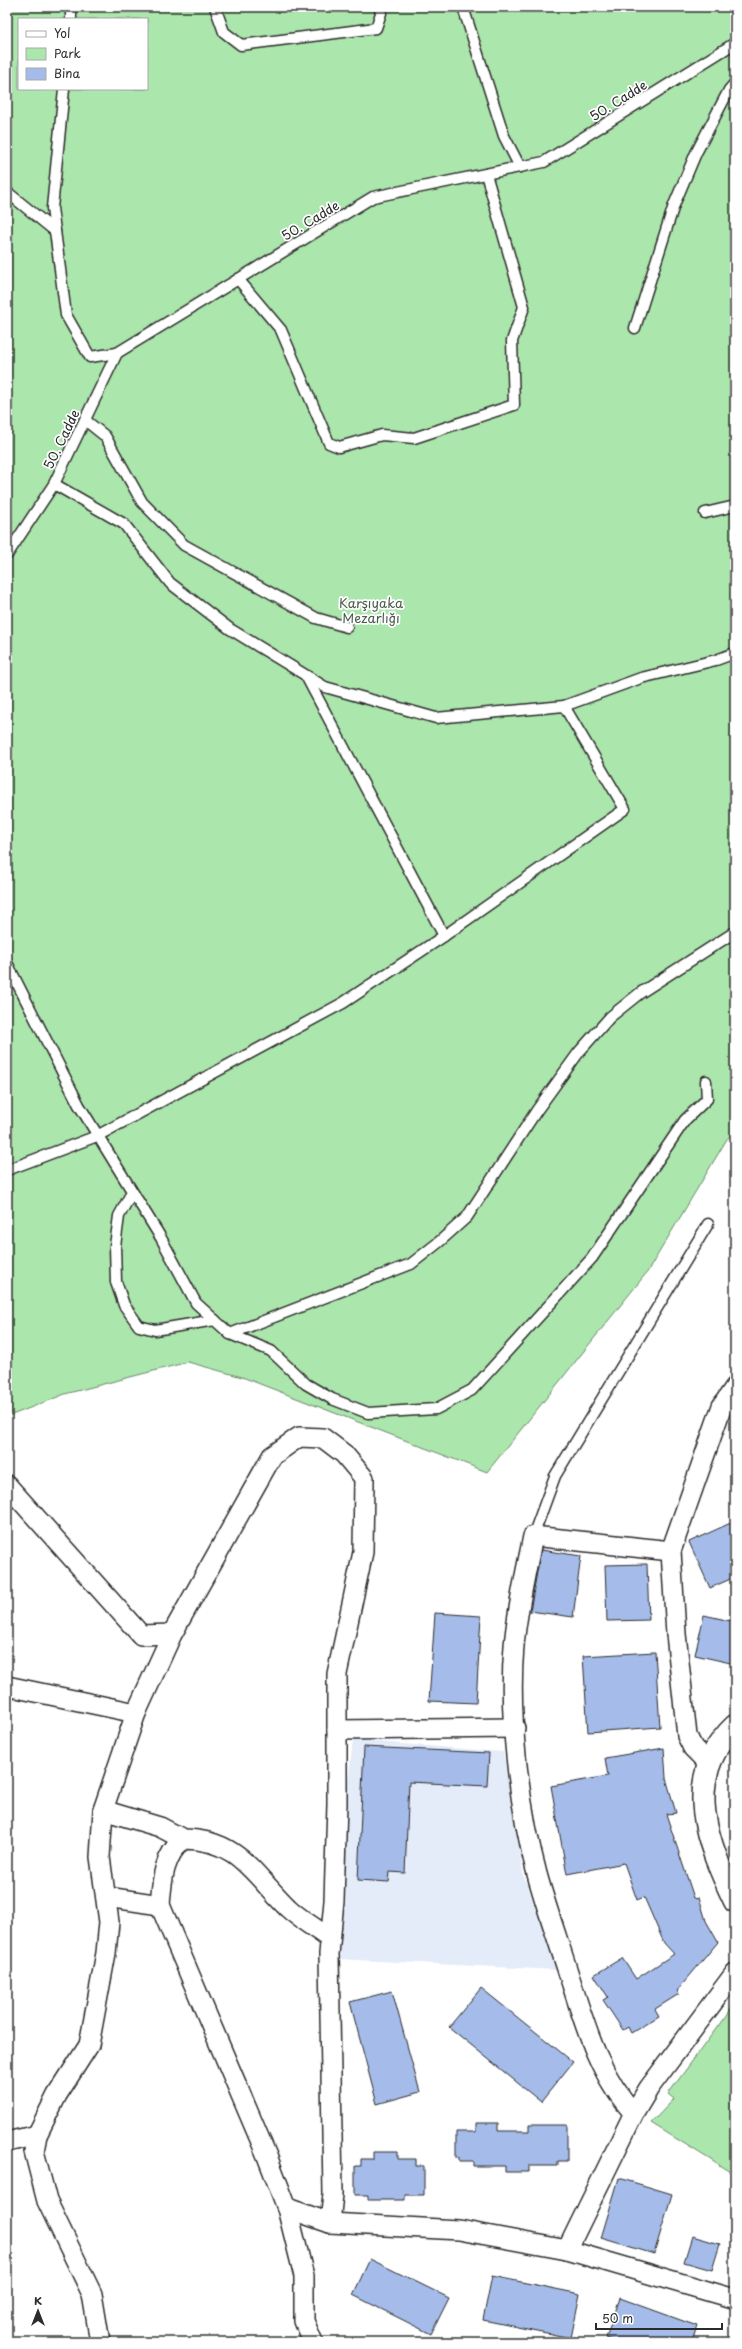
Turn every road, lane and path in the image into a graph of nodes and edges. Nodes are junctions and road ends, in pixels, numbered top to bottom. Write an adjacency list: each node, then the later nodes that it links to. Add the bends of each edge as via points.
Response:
1 (71, 7): 5 (lane)
2 (215, 7): 3 (lane, via 224,32 240,45 376,28 381,13)
3 (379, 7)
4 (463, 7): 9 (lane, via 504,136)
5 (71, 18)
6 (735, 43): 9 (lane, 50. Cadde, via 544,162)
7 (735, 83): 14 (lane, via 696,153 674,205)
8 (64, 90): 12 (lane, via 52,208)
9 (520, 167): 10 (lane, 50. Cadde)
10 (486, 174): 13 (lane, 50. Cadde, via 372,197); 13 (lane, via 524,307 512,341 514,405 414,438 382,435 339,447 329,443 281,330)
11 (7, 192): 12 (lane)
12 (55, 231): 15 (lane, via 66,315 90,357)
13 (238, 279): 15 (lane, 50. Cadde)
14 (635, 328)
15 (117, 353): 16 (lane, 50. Cadde)
16 (85, 420): 17 (lane, 50. Cadde); 21 (lane, via 105,436 142,502 184,545 316,618)
17 (54, 484): 20 (lane, 50. Cadde); 23 (lane, via 124,524 170,583 230,629)
18 (735, 506): 19 (lane)
19 (705, 513)
20 (7, 556)
21 (347, 627)
22 (735, 653): 24 (lane, via 641,678)
23 (306, 676): 24 (lane, via 325,687 436,718); 26 (lane)
24 (564, 706): 26 (lane, via 625,809)
25 (735, 932): 34 (lane, via 640,993 610,1017 579,1052 537,1110 467,1217 439,1242 411,1264)
26 (444, 936): 29 (lane, via 343,1003)
27 (7, 963): 29 (lane)
28 (706, 1081): 34 (lane, via 707,1099 685,1120 592,1258 472,1390 436,1409 368,1413 332,1399 306,1384 271,1351)
29 (97, 1136): 30 (lane); 31 (lane)
30 (7, 1170)
31 (132, 1192): 33 (lane, via 161,1238 196,1303); 33 (lane, via 120,1216 115,1246 116,1282 124,1305 139,1326 155,1330)
32 (708, 1224): 37 (lane, via 555,1476)
33 (215, 1320): 34 (lane)
34 (230, 1334)
35 (735, 1387): 38 (street, via 722,1406)
36 (7, 1485): 39 (street, via 141,1635)
37 (533, 1536): 38 (street); 43 (street, via 514,1646 512,1689)
38 (671, 1551): 45 (street, via 676,1634 687,1736 693,1748)
39 (172, 1634): 41 (street); 44 (street, via 272,1456 299,1437 323,1438 344,1454 364,1478 363,1552 337,1674)
40 (7, 1686): 41 (street)
41 (136, 1713): 46 (street)
42 (735, 1726): 45 (main road, via 719,1746)
43 (515, 1728): 44 (street); 53 (street, via 521,1793 537,1874 580,2008 605,2074 618,2097)
44 (337, 1730): 51 (street, via 335,1871)
45 (710, 1764): 49 (main road, via 704,1786 703,1812 709,1842)
46 (103, 1810): 47 (street, via 160,1827); 48 (street, via 100,1858)
47 (183, 1839): 50 (street, via 168,1859 162,1879); 51 (street, via 203,1839 228,1848 290,1909)
48 (107, 1897): 50 (street); 54 (street, via 109,1922 106,1953 89,2045 57,2095)
49 (735, 1901)
50 (160, 1905): 56 (street)
51 (330, 1939): 57 (street, via 333,2194)
52 (735, 1973): 53 (street, via 667,2061)
53 (634, 2113): 58 (street)
54 (37, 2135): 55 (street); 60 (street, via 34,2151 47,2201 92,2294)
55 (7, 2142)
56 (287, 2208): 57 (street); 61 (street, via 304,2276 304,2321)
57 (330, 2223): 58 (street, via 459,2230)
58 (568, 2250): 59 (street)
59 (735, 2299)
60 (100, 2342)
61 (314, 2342)

